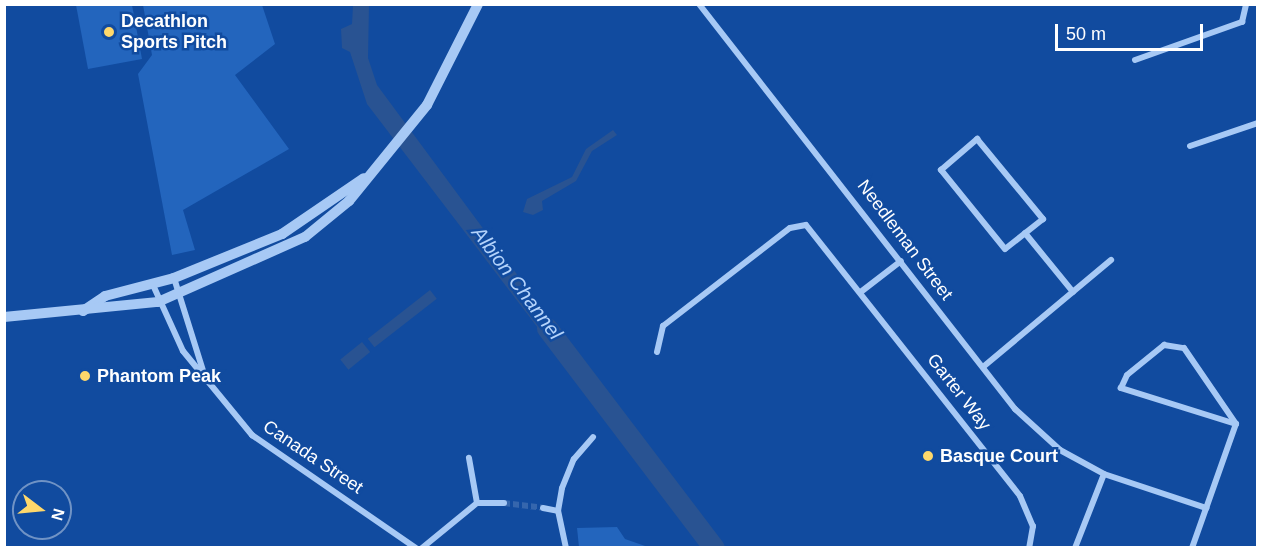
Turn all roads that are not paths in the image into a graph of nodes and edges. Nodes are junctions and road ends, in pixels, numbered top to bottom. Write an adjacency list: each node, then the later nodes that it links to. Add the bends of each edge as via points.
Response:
1 (478, 4): 7 (street, via 427,105)
2 (699, 4): 10 (street, Needleman Street)
3 (1246, 4): 4 (street, via 1242,22)
4 (1135, 60)
5 (1257, 123): 6 (street)
6 (1190, 146)
7 (372, 173): 11 (street, via 282,234); 15 (street, via 349,201 305,237)
8 (1025, 233): 8 (street, via 1005,249 941,170 977,139 1043,219); 14 (street)
9 (1111, 260): 14 (street)
10 (901, 261): 13 (street); 20 (street, Needleman Street)
11 (174, 278): 12 (street); 15 (street, Canada Street)
12 (153, 285): 16 (street, Canada Street); 17 (street, via 105,296)
13 (862, 291): 19 (street, Garter Way, via 818,235 797,224 663,326); 34 (street, Garter Way, via 1020,496 1033,526)
14 (1073, 292): 20 (street)
15 (180, 295): 16 (street); 21 (street, Canada Street)
16 (158, 302): 17 (street); 21 (street, Canada Street, via 176,339)
17 (83, 311): 18 (street)
18 (4, 317)
19 (657, 352)
20 (983, 367): 25 (street, Needleman Street, via 1015,409 1060,450)
21 (205, 377): 31 (street, Canada Street, via 252,435)
22 (1236, 424): 22 (street, via 1185,348 1164,345 1127,375 1121,388); 29 (street)
23 (593, 437): 30 (street, via 574,459)
24 (469, 458): 26 (street)
25 (1104, 474): 29 (street, Needleman Street); 35 (street)
26 (477, 503): 27 (street); 32 (street)
27 (504, 503)
28 (543, 508): 30 (street)
29 (1206, 508): 36 (street)
30 (558, 511): 33 (street)
31 (416, 548)
32 (422, 548)
33 (566, 548)
34 (1029, 548)
35 (1075, 548)
36 (1192, 548)

